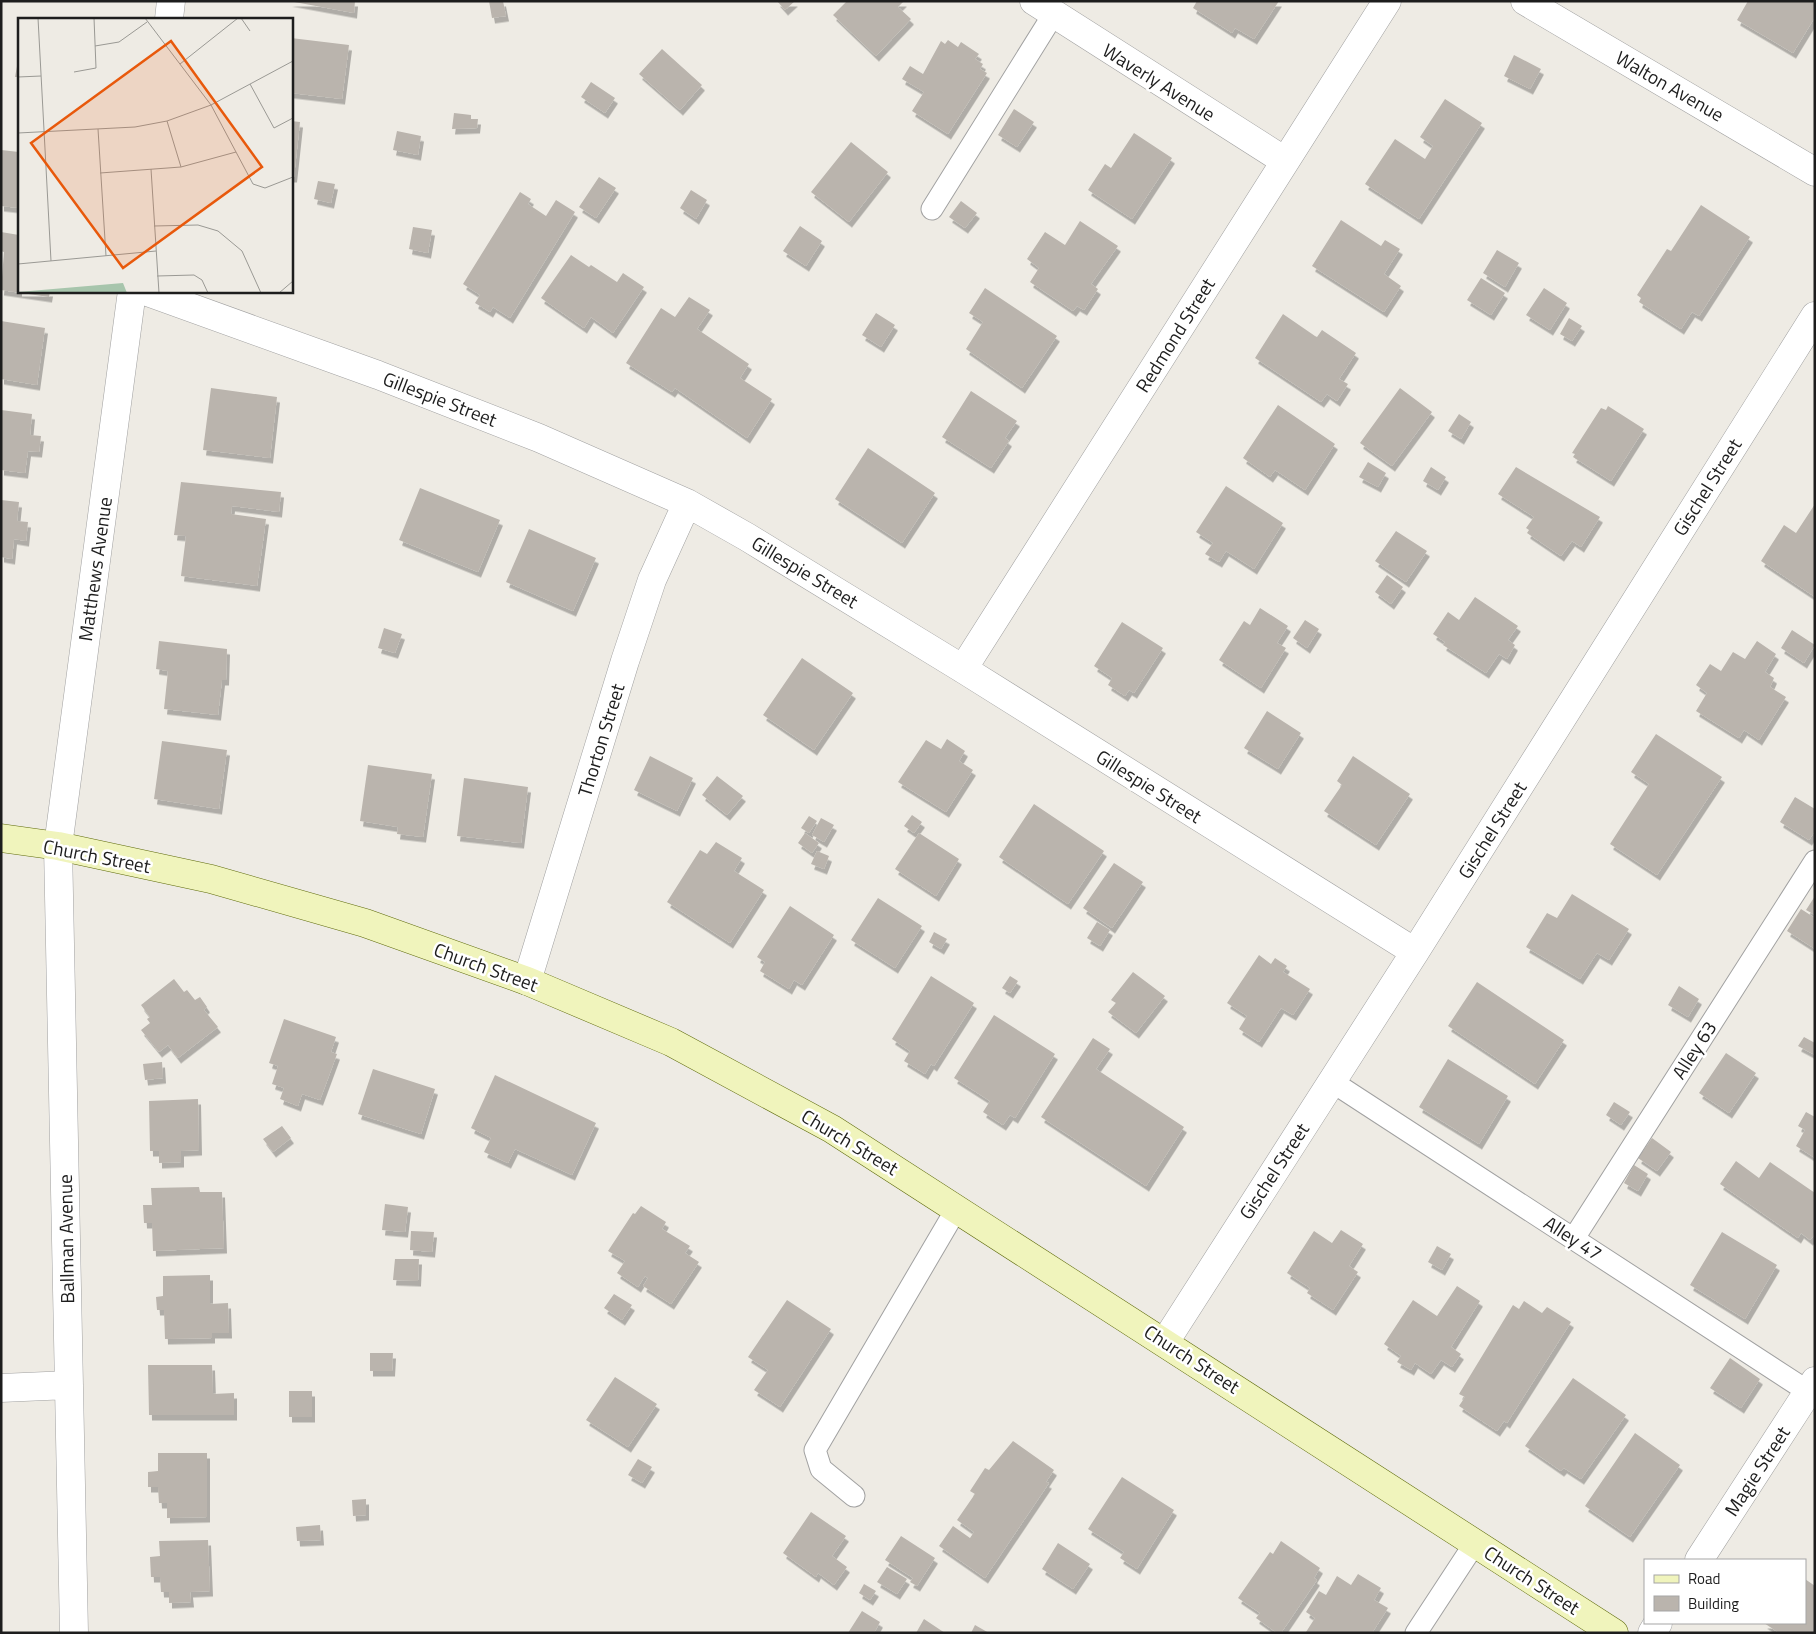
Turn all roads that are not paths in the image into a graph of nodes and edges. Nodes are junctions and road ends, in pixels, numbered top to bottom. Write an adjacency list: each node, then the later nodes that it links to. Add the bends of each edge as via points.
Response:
1 (171, 1): 5 (street)
2 (1387, 1): 6 (street, Redmond Street)
3 (1524, 1): 7 (street, Walton Avenue)
4 (1044, 8): 6 (street, Waverly Avenue); 8 (lane)
5 (169, 18)
6 (1285, 161): 13 (street, Redmond Street)
7 (1815, 172)
8 (932, 209)
9 (132, 292): 15 (street, Matthews Avenue)
10 (148, 292): 12 (street, Gillespie Street, via 512,427)
11 (1815, 316): 17 (street, Gischel Street)
12 (687, 503): 13 (street, Gillespie Street); 18 (street, Thorton Street, via 652,580 625,660)
13 (963, 669): 17 (street, Gillespie Street)
14 (1, 838): 15 (main road, Church Street)
15 (58, 846): 18 (main road, Church Street, via 211,879 347,918); 23 (street, Ballman Avenue)
16 (1815, 861): 21 (lane, Alley 63)
17 (1415, 952): 19 (street, Gischel Street)
18 (527, 981): 20 (main road, Church Street, via 671,1042 832,1129)
19 (1331, 1082): 21 (lane, Alley 47); 22 (street, Gischel Street)
20 (957, 1208): 22 (main road, Church Street); 26 (lane, via 814,1450 821,1469)
21 (1574, 1238): 25 (lane, Alley 47)
22 (1164, 1342): 27 (main road, Church Street)
23 (68, 1385): 24 (street); 29 (street, Ballman Avenue)
24 (1, 1388)
25 (1813, 1389): 28 (street, Magie Street)
26 (854, 1496)
27 (1475, 1543): 30 (lane); 31 (main road, Church Street)
28 (1700, 1559)
29 (74, 1633)
30 (1416, 1633)
31 (1614, 1633)

